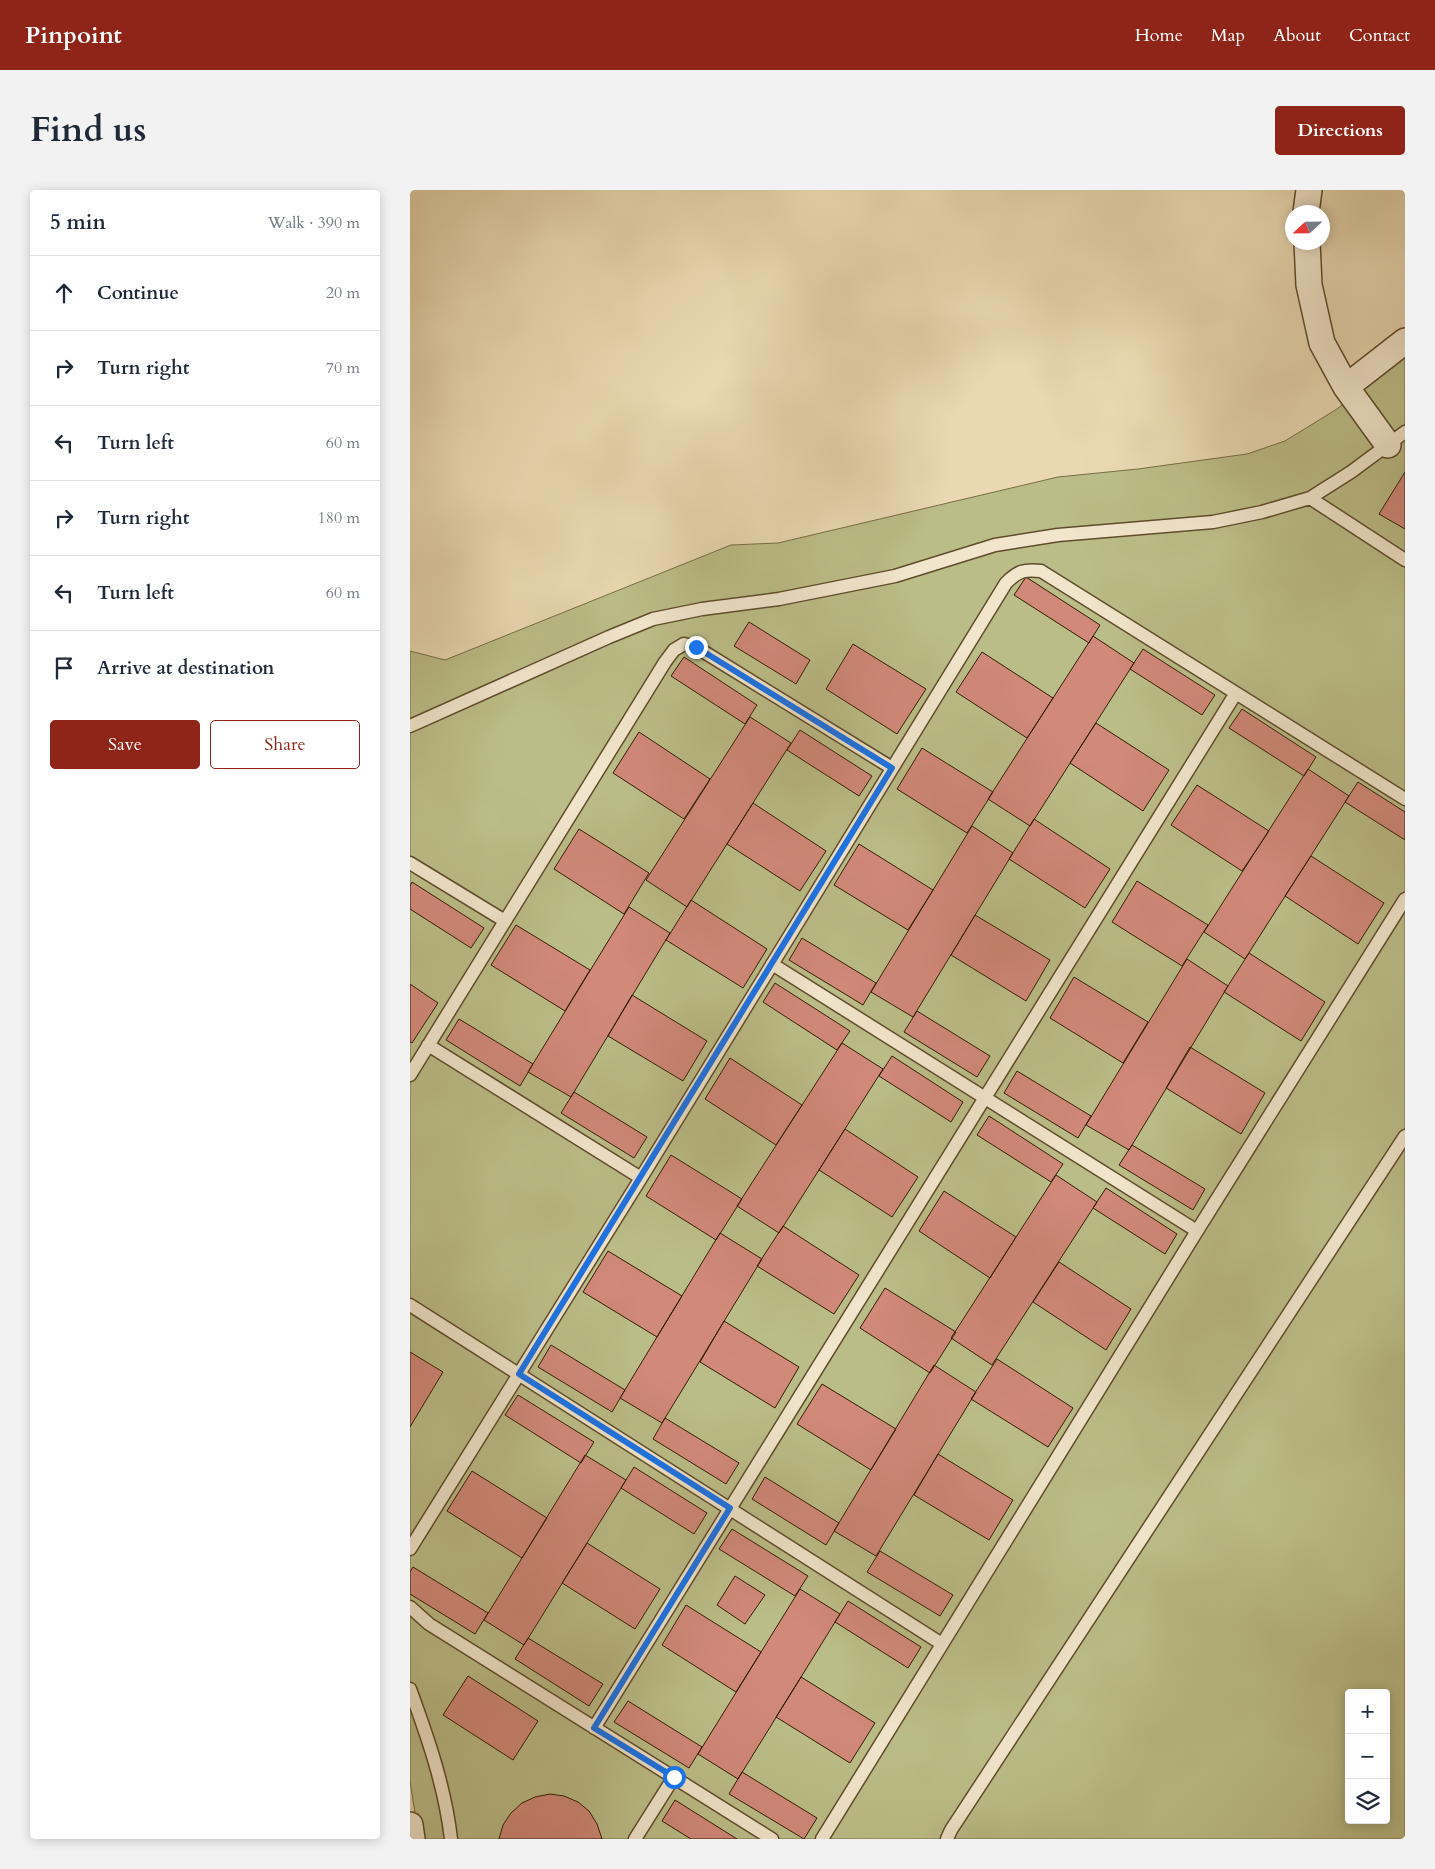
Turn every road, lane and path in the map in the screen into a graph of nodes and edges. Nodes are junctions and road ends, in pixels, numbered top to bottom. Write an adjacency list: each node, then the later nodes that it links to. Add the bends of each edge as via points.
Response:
1 (1309, 190): 2 (street)
2 (1307, 205)
3 (1307, 250): 5 (street, via 1309,285 1322,343)
4 (1405, 341): 5 (street)
5 (1346, 387): 6 (street)
6 (1396, 439): 7 (lane)
7 (1310, 498): 8 (lane); 10 (lane, via 1213,522 1058,535 995,545 895,576 653,619)
8 (1405, 560)
9 (1236, 693): 11 (lane, via 1041,571 1027,569 1006,583); 12 (lane); 19 (lane)
10 (410, 726)
11 (892, 768): 15 (lane, via 696,647 684,644 664,662); 16 (lane)
12 (1405, 800)
13 (410, 863): 15 (lane)
14 (1405, 899): 22 (lane)
15 (505, 921): 17 (lane)
16 (772, 964): 19 (lane); 21 (lane)
17 (428, 1045): 18 (lane); 21 (lane)
18 (410, 1075)
19 (985, 1097): 22 (lane); 25 (lane)
20 (1405, 1136): 38 (lane)
21 (641, 1178): 24 (lane)
22 (1198, 1232): 28 (lane)
23 (410, 1305): 24 (lane)
24 (519, 1374): 25 (lane); 26 (lane)
25 (730, 1508): 28 (lane); 30 (lane)
26 (410, 1549)
27 (410, 1607): 30 (lane, via 429,1624)
28 (942, 1644): 37 (lane)
29 (410, 1689): 34 (lane, via 430,1742)
30 (594, 1728): 31 (lane)
31 (674, 1777): 35 (lane); 36 (lane)
32 (410, 1825): 33 (street)
33 (412, 1839)
34 (451, 1839)
35 (635, 1839)
36 (772, 1839)
37 (822, 1839)
38 (947, 1839)

